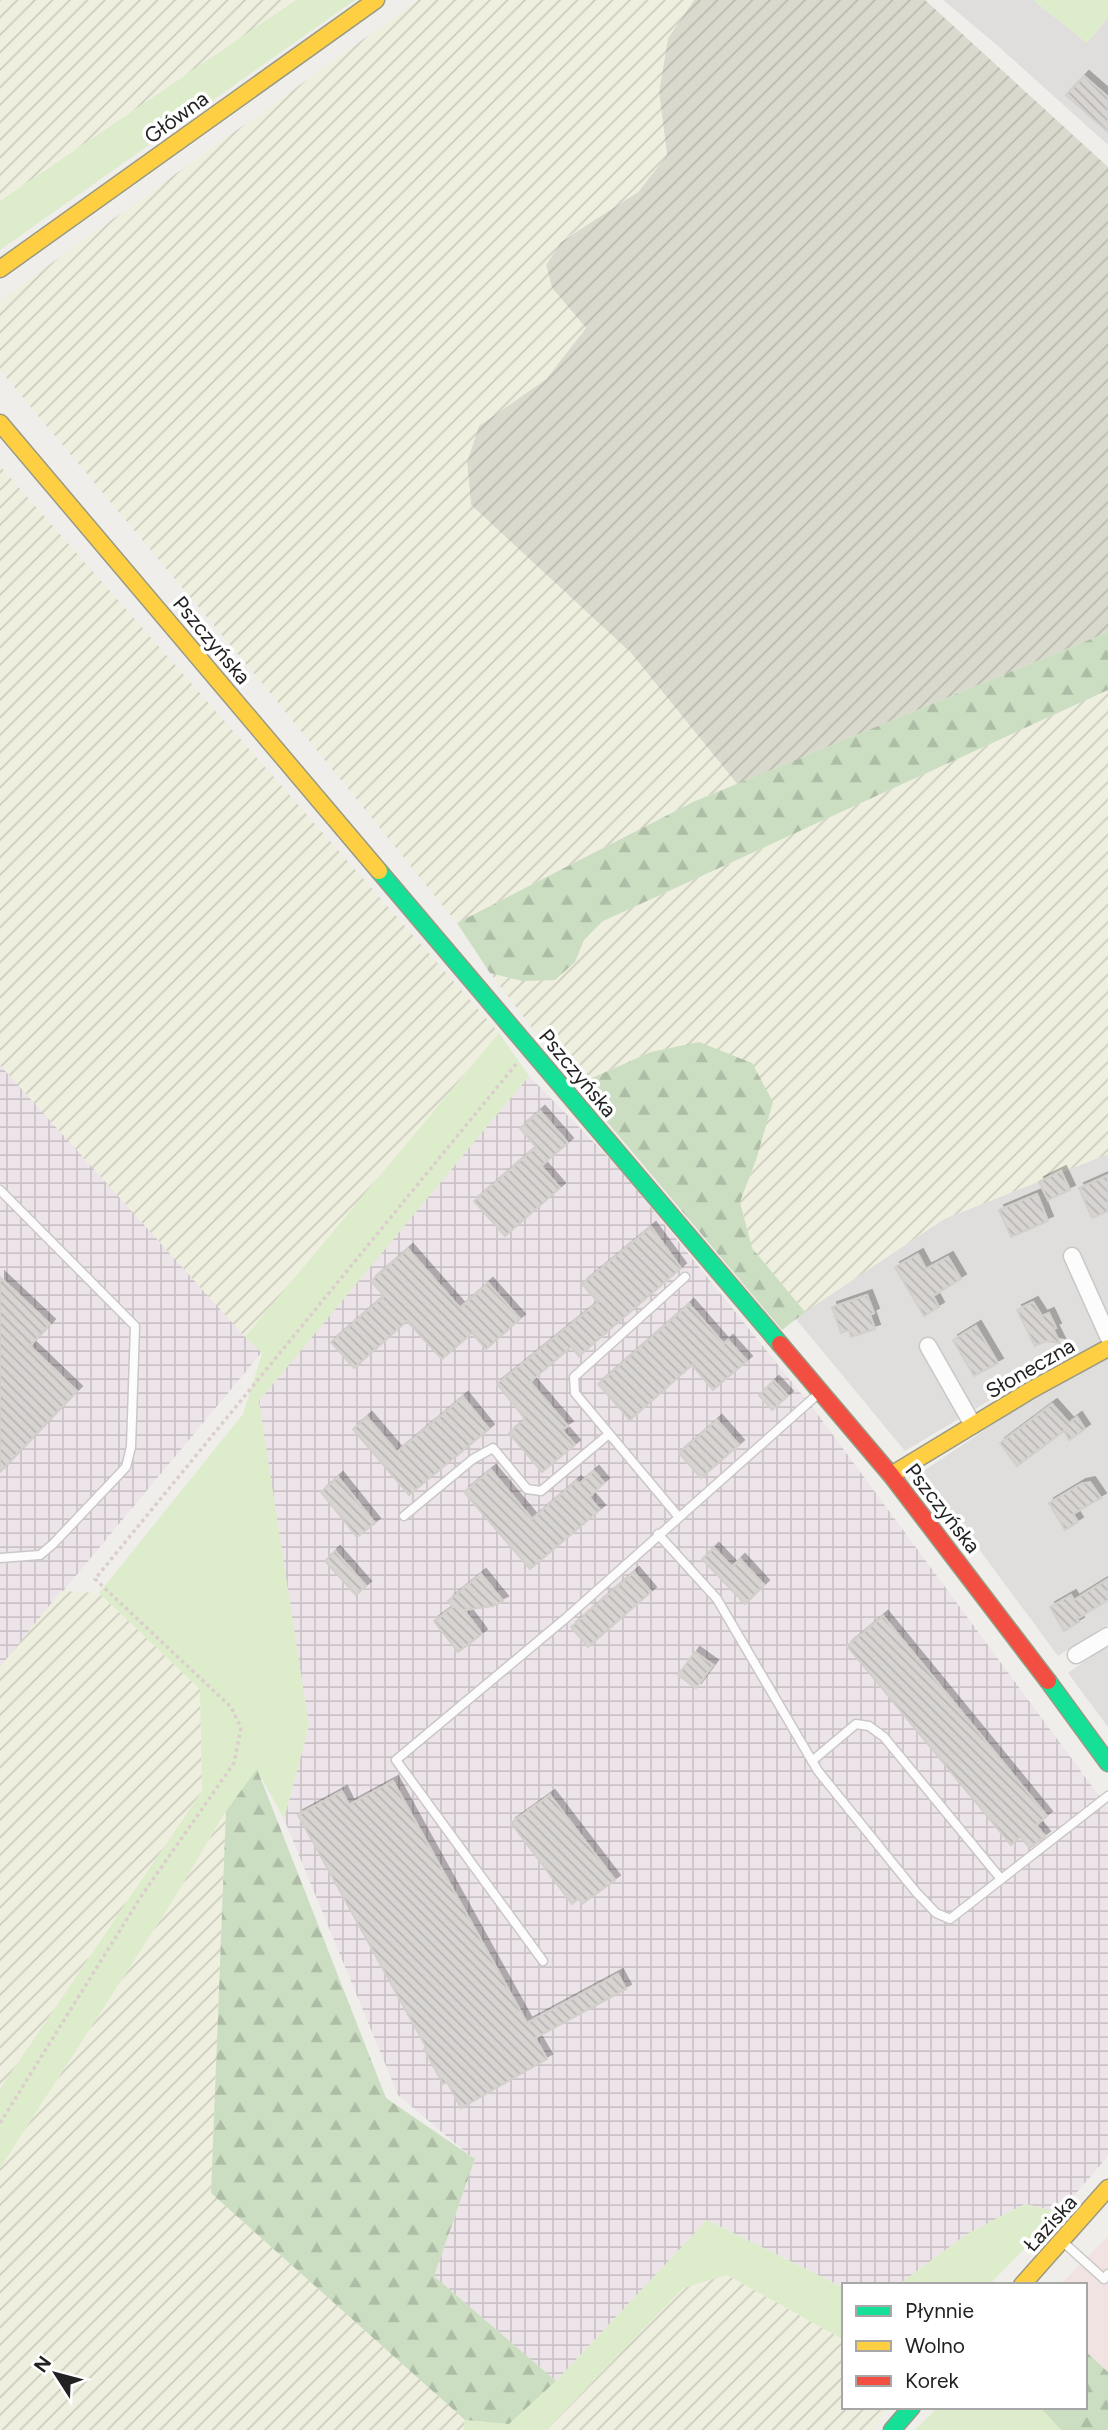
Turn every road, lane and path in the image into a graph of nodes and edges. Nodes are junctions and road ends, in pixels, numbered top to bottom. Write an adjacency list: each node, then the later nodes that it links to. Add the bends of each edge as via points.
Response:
1 (376, 0): 2 (main road, Główna)
2 (0, 268)
3 (0, 423): 4 (main road, Pszczyńska)
4 (530, 1048): 11 (main road, Pszczyńska); 26 (path, via 95,1579 231,1707 241,1728 234,1763 140,1898)
5 (0, 1190): 18 (lane, via 135,1326 131,1447 126,1467 40,1555)
6 (1072, 1256): 8 (street)
7 (685, 1277): 13 (lane, via 574,1377 575,1393)
8 (1108, 1336)
9 (928, 1346): 12 (street, Słoneczna)
10 (1108, 1348): 12 (main road, Słoneczna)
11 (821, 1392): 14 (main road, Pszczyńska); 16 (lane)
12 (972, 1426): 14 (main road, Słoneczna)
13 (609, 1434): 15 (lane, via 541,1491 527,1489 493,1447); 16 (lane)
14 (891, 1475): 22 (main road, Pszczyńska)
15 (404, 1516)
16 (677, 1517): 17 (lane)
17 (658, 1534): 21 (lane, via 717,1599); 25 (lane, via 566,1618 396,1760)
18 (0, 1558)
19 (1108, 1636): 20 (street)
20 (1076, 1655)
21 (811, 1760): 24 (lane, via 856,1724 869,1726 884,1737); 24 (lane, via 936,1913 950,1920)
22 (1108, 1763)
23 (1108, 1796): 24 (lane)
24 (1002, 1879)
25 (543, 1961)
26 (0, 2123)
27 (1108, 2188): 28 (main road, Łaziska)
28 (1062, 2241): 29 (lane, via 1104,2279); 30 (main road, Łaziska)
29 (1108, 2274)
30 (1024, 2283)
31 (910, 2409): 32 (main road)
32 (892, 2430)

